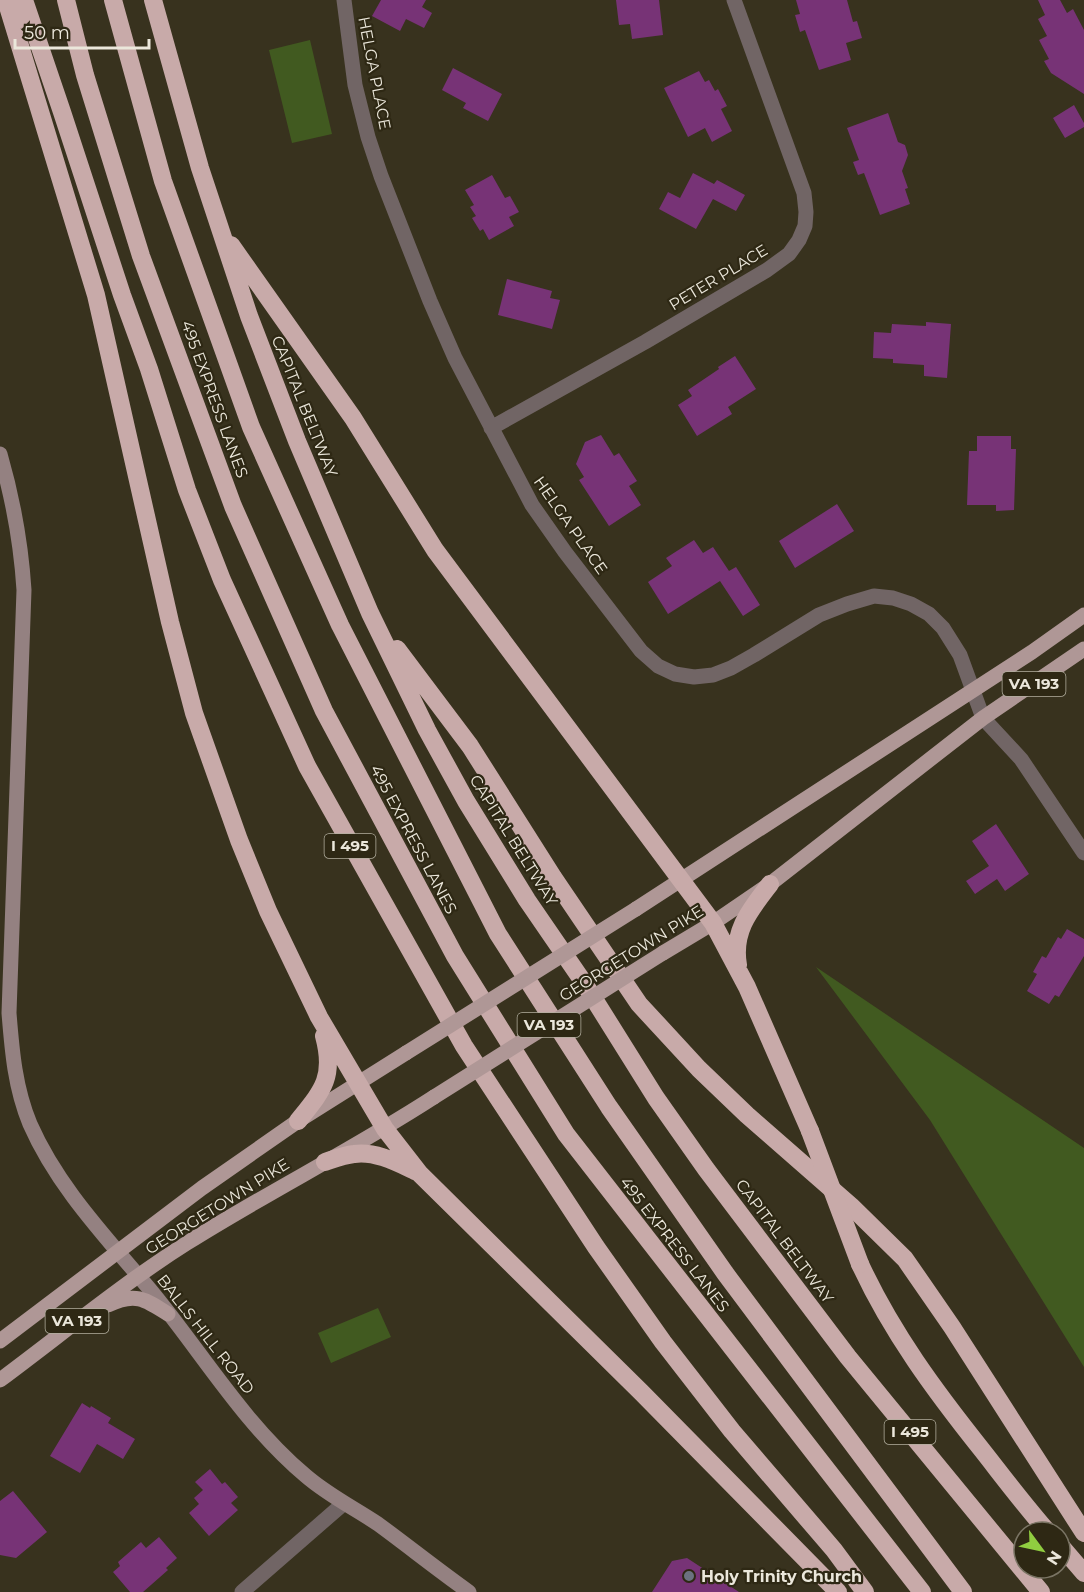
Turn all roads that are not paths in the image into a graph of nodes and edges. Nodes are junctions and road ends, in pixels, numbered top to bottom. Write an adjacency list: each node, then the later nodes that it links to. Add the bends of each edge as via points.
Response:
1 (6, 0): 21 (highway, via 96,295 194,713 268,912)
2 (24, 0): 41 (highway, I 495, via 187,490 222,580 307,766 464,1046 596,1247 732,1431)
3 (66, 0): 42 (highway, 495 EXPRESS LANES, via 141,256 233,506 324,711 454,956 566,1134)
4 (113, 0): 43 (highway, 495 EXPRESS LANES, via 163,181 251,427 340,625 498,934 609,1107 725,1274)
5 (153, 0): 8 (highway, CAPITAL BELTWAY / I 495)
6 (344, 0): 9 (street, HELGA PLACE, via 355,85 381,176 450,348)
7 (734, 0): 9 (street, PETER PLACE, via 804,193 805,226 800,240 767,270)
8 (200, 168): 11 (highway, CAPITAL BELTWAY / I 495, via 249,316); 17 (highway, via 231,246 353,418 435,550)
9 (491, 428): 14 (street, HELGA PLACE, via 538,514 641,651 658,666 675,674 713,675 819,615 874,596 911,604 936,621 960,655)
10 (0, 454): 27 (street, BALLS HILL ROAD, via 19,535 24,590 9,1013 12,1055 29,1121 45,1154)
11 (370, 613): 35 (highway, via 470,746 639,1004 699,1069 905,1259); 44 (highway, CAPITAL BELTWAY / I 495, via 466,801 656,1098 848,1357)
12 (1084, 615): 14 (main road, GEORGETOWN PIKE / VA 193)
13 (1084, 649): 15 (main road, GEORGETOWN PIKE / VA 193)
14 (972, 690): 15 (street, HELGA PLACE); 17 (main road, GEORGETOWN PIKE)
15 (983, 718): 16 (street, via 1021,759); 18 (main road, GEORGETOWN PIKE / VA 193)
16 (1084, 853)
17 (681, 880): 19 (highway); 22 (main road, GEORGETOWN PIKE, bridge)
18 (770, 884): 19 (main road, GEORGETOWN PIKE / VA 193); 20 (highway, via 739,932 735,951)
19 (713, 923): 20 (highway); 24 (main road, GEORGETOWN PIKE / VA 193, bridge)
20 (739, 970): 34 (highway, bridge, via 810,1131 877,1300 921,1371)
21 (319, 1017): 22 (highway); 23 (highway, via 329,1056 327,1078)
22 (358, 1083): 23 (main road, GEORGETOWN PIKE); 24 (highway)
23 (298, 1121): 27 (main road, GEORGETOWN PIKE / VA 193)
24 (385, 1129): 25 (main road, GEORGETOWN PIKE / VA 193); 26 (highway)
25 (325, 1162): 26 (highway, via 370,1154); 28 (main road, GEORGETOWN PIKE / VA 193)
26 (420, 1174): 40 (highway)
27 (117, 1251): 28 (street, BALLS HILL ROAD); 31 (main road, GEORGETOWN PIKE / VA 193)
28 (138, 1276): 29 (street, BALLS HILL ROAD); 30 (main road, GEORGETOWN PIKE / VA 193)
29 (168, 1314): 30 (main road, via 142,1299 129,1297); 33 (street, BALLS HILL ROAD, via 242,1411 274,1446)
30 (83, 1316): 32 (main road, GEORGETOWN PIKE / VA 193)
31 (0, 1341)
32 (0, 1380)
33 (344, 1504): 38 (street); 39 (street, BALLS HILL ROAD)
34 (1037, 1520)
35 (1084, 1533)
36 (1072, 1559): 37 (highway)
37 (1084, 1573)
38 (242, 1592)
39 (469, 1592)
40 (837, 1592)
41 (865, 1592)
42 (922, 1592)
43 (963, 1592)
44 (1041, 1592)

